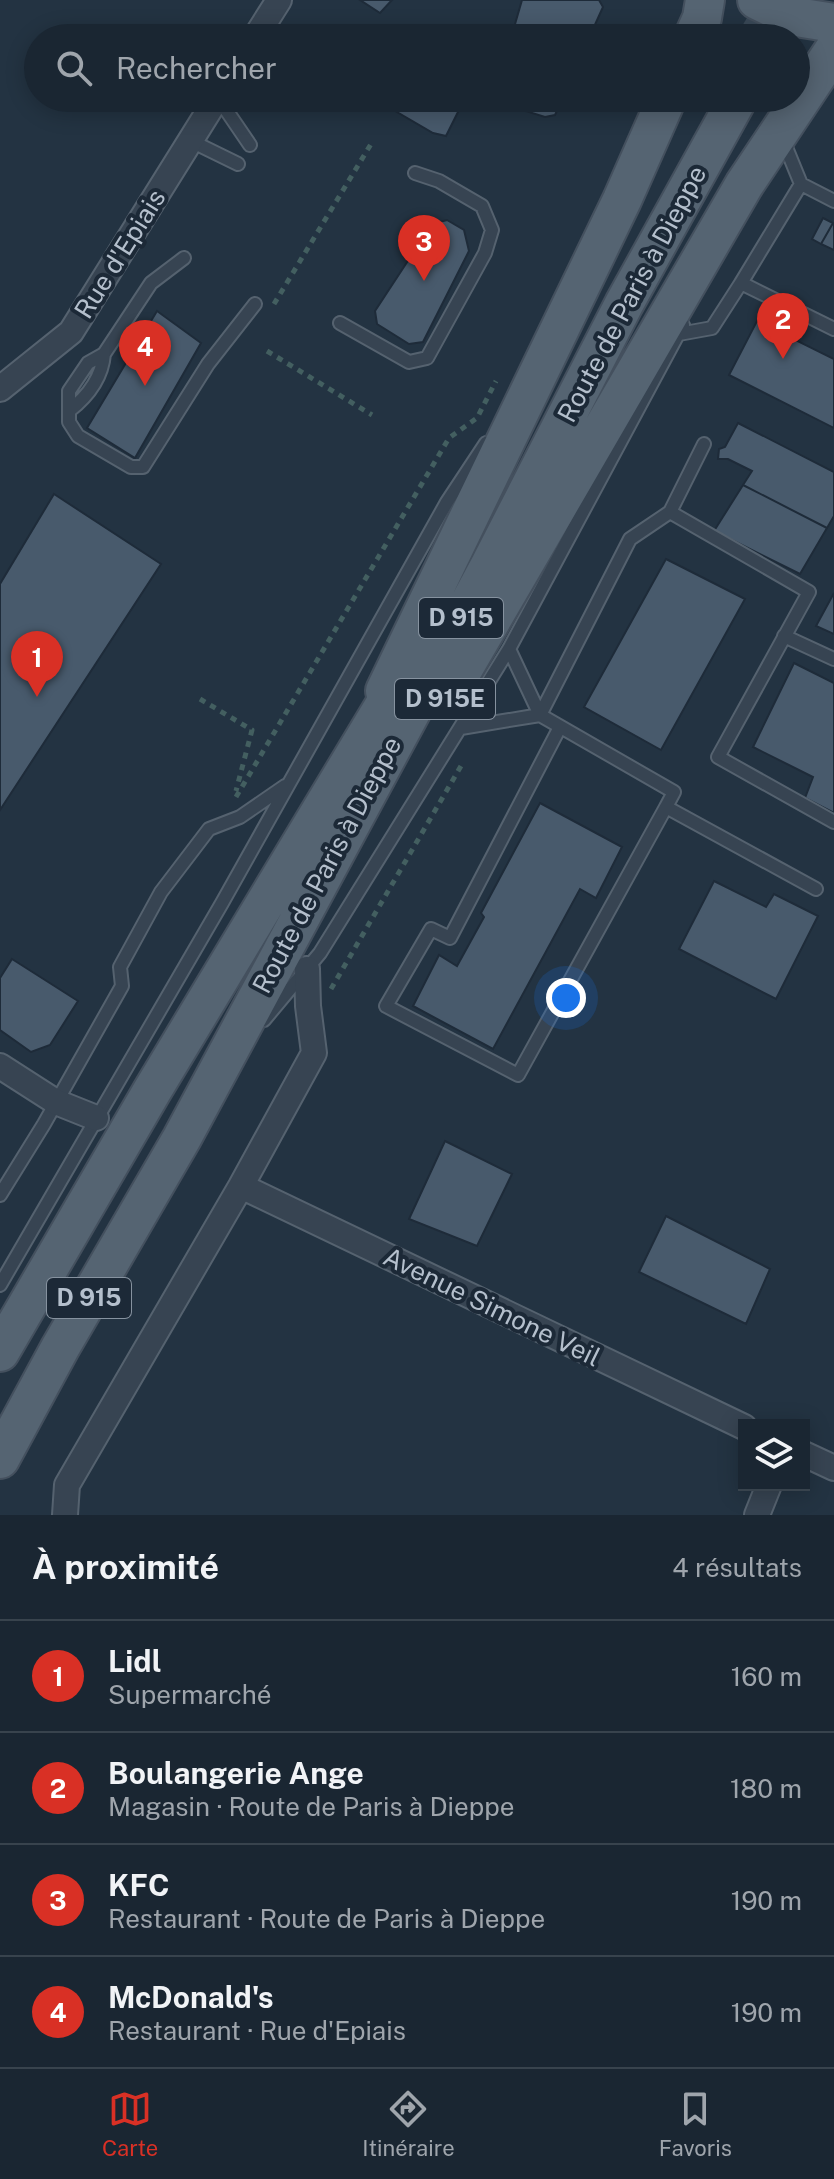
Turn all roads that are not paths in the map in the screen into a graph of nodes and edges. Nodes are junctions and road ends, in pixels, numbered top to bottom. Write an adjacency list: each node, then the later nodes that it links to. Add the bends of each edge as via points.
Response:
1 (279, 0): 5 (street)
2 (705, 0): 6 (main road)
3 (757, 0): 4 (main road, via 790,16)
4 (834, 23)
5 (264, 24)
6 (699, 24)
7 (834, 50): 8 (main road, D 915E)
8 (810, 86)
9 (209, 112): 16 (street, Rue d'Epiais)
10 (228, 112): 17 (lane)
11 (661, 112): 29 (main road, D 915E)
12 (713, 112): 45 (main road, Route de Paris à Dieppe / D 915, via 491,533)
13 (730, 112): 41 (main road, Route de Paris à Dieppe / D 915)
14 (793, 112): 15 (main road, D 915E)
15 (780, 132): 20 (lane); 21 (main road, D 915E)
16 (191, 141): 18 (lane); 32 (street, Rue d'Epiais, via 71,332)
17 (250, 145)
18 (238, 164)
19 (415, 173): 28 (lane, via 482,206 492,230 485,253 427,358 409,362)
20 (801, 184): 22 (lane); 24 (lane)
21 (744, 185): 25 (lane); 40 (main road, D 915E)
22 (834, 201)
23 (184, 258): 26 (lane, via 151,283 104,354 85,398 69,411 78,436 131,467 143,467 208,364)
24 (741, 283): 30 (lane); 31 (lane, via 712,328)
25 (697, 293)
26 (255, 304)
27 (691, 307): 31 (lane)
28 (340, 323)
29 (560, 329): 33 (lane); 45 (main road, D 915E)
30 (834, 329)
31 (679, 334): 38 (lane)
32 (0, 389)
33 (499, 422)
34 (491, 435): 46 (lane, via 447,502)
35 (704, 444): 36 (lane)
36 (670, 512): 37 (lane, via 809,592); 42 (lane, via 630,539)
37 (784, 636): 39 (lane); 48 (lane, via 718,757)
38 (509, 649): 42 (lane); 44 (lane)
39 (834, 659)
40 (465, 666): 41 (lane); 51 (main road, D 915E)
41 (411, 709): 55 (main road, Route de Paris à Dieppe / D 915)
42 (540, 715): 43 (lane); 44 (lane)
43 (560, 727): 47 (lane, via 674,792); 47 (lane, via 450,938 431,929 386,1006 518,1075)
44 (461, 728): 50 (lane)
45 (360, 744): 59 (main road, Route de Paris à Dieppe / D 915)
46 (287, 784): 53 (lane, via 240,817 209,829 161,892 120,967 122,986); 54 (lane)
47 (666, 807): 49 (lane)
48 (834, 822)
49 (816, 889)
50 (307, 969): 51 (lane); 56 (street, via 314,1053)
51 (257, 1029): 55 (main road, D 915E)
52 (0, 1066): 53 (street)
53 (56, 1102): 54 (street); 57 (lane)
54 (96, 1118): 58 (lane)
55 (182, 1138): 62 (main road, Route de Paris à Dieppe / D 915)
56 (241, 1186): 60 (street, Avenue Simone Veil); 65 (street, via 67,1485)
57 (0, 1195)
58 (0, 1285)
59 (0, 1352)
60 (738, 1424)
61 (810, 1457): 63 (street)
62 (0, 1459)
63 (834, 1468)
64 (767, 1491): 66 (street)
65 (65, 1515)
66 (757, 1515)

